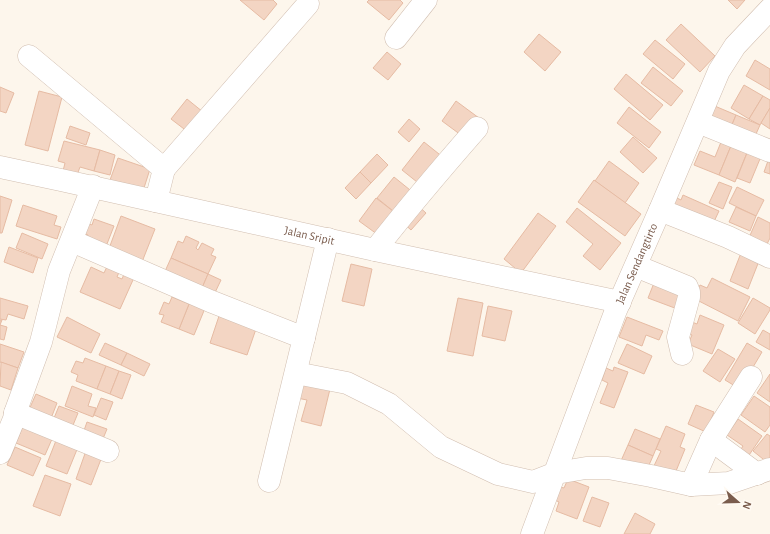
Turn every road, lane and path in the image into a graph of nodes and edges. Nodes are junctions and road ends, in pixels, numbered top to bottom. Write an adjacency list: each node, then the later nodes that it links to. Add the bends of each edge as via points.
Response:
1 (426, 0): 4 (street)
2 (308, 4): 10 (street)
3 (767, 16): 6 (street, Jalan Sendangtirto, via 735,46 719,71)
4 (396, 38)
5 (29, 56): 10 (street)
6 (698, 122): 8 (street); 13 (street, Jalan Sendangtirto)
7 (477, 128): 16 (street)
8 (770, 151)
9 (0, 167): 11 (street, Jalan Sripit)
10 (164, 169): 12 (street)
11 (93, 186): 12 (street, Jalan Sripit); 15 (street)
12 (156, 200): 14 (street, Jalan Sripit)
13 (660, 210): 17 (street); 18 (street, Jalan Sendangtirto)
14 (328, 239): 16 (street, Jalan Sripit); 20 (street)
15 (72, 241): 20 (street, via 210,301); 24 (street, via 59,271 41,342)
16 (375, 250): 19 (street, Jalan Sripit)
17 (769, 253)
18 (636, 266): 19 (street, Jalan Sendangtirto); 21 (street, via 687,287 689,297 678,337)
19 (620, 302): 29 (street, Jalan Sendangtirto)
20 (304, 338): 22 (street)
21 (682, 354)
22 (296, 373): 29 (street, via 347,383 389,404 441,447 498,474 533,482); 30 (street)
23 (751, 377): 25 (street)
24 (9, 415): 26 (street); 27 (street)
25 (711, 440): 28 (street); 31 (street)
26 (108, 451)
27 (0, 453)
28 (764, 471): 31 (street, via 729,483)
29 (556, 473): 31 (street, via 586,468 608,468); 32 (street, Jalan Sendangtirto)
30 (269, 481)
31 (691, 485)
32 (532, 534)

